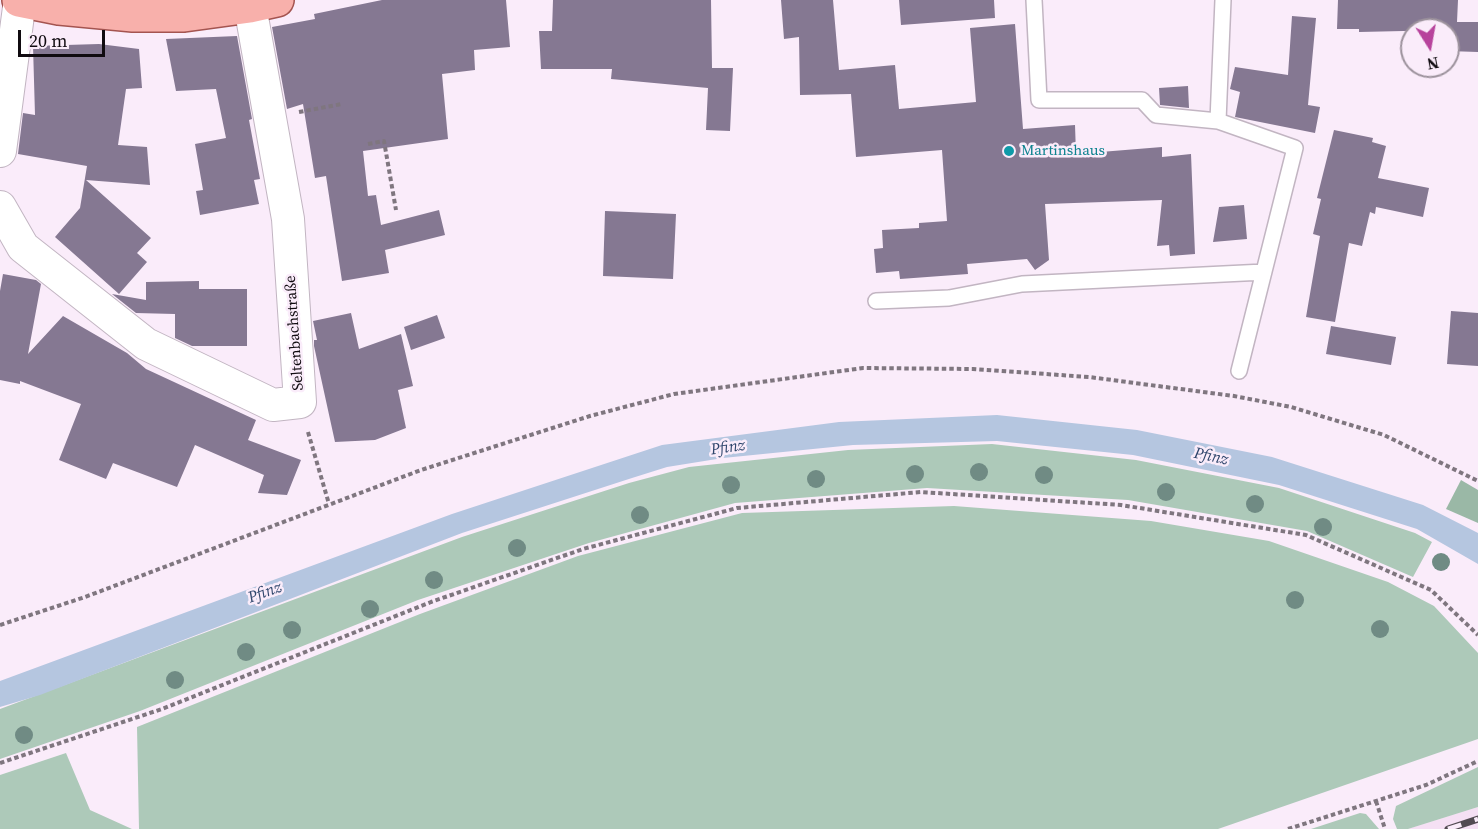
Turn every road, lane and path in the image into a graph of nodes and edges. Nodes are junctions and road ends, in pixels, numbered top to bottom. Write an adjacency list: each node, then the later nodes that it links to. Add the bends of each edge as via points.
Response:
1 (20, 0): 5 (main road, via 59,8); 7 (street)
2 (1034, 0): 9 (lane, via 1039,100 1142,100 1156,115)
3 (1223, 0): 9 (lane)
4 (244, 4): 5 (main road, via 184,15 133,15); 8 (street, Seltenbachstraße)
5 (89, 5)
6 (342, 104): 8 (path)
7 (2, 117): 11 (street)
8 (271, 117): 17 (street, Seltenbachstraße, via 288,219)
9 (1218, 121): 14 (lane, via 1295,148)
10 (368, 144): 13 (path, via 384,141)
11 (0, 151)
12 (0, 207): 17 (street, Seltenbachstraße, via 23,247 146,344 273,405)
13 (396, 210)
14 (1264, 272): 15 (lane, via 1022,284 949,298); 16 (lane)
15 (876, 301)
16 (1239, 371)
17 (300, 402): 19 (path)
18 (1478, 481): 19 (path, via 1384,435 1291,407 1234,396 1089,377 973,369 863,368 674,394 432,466)
19 (329, 504): 20 (path, via 85,597)
20 (0, 625)
21 (1478, 635): 23 (path, via 1431,590 1306,535 1121,505 921,492 737,508 583,549 431,602 162,709)
22 (1478, 761): 24 (path, via 1426,785)
23 (0, 764)
24 (1376, 801): 25 (path); 26 (path)
25 (1288, 829)
26 (1385, 829)

